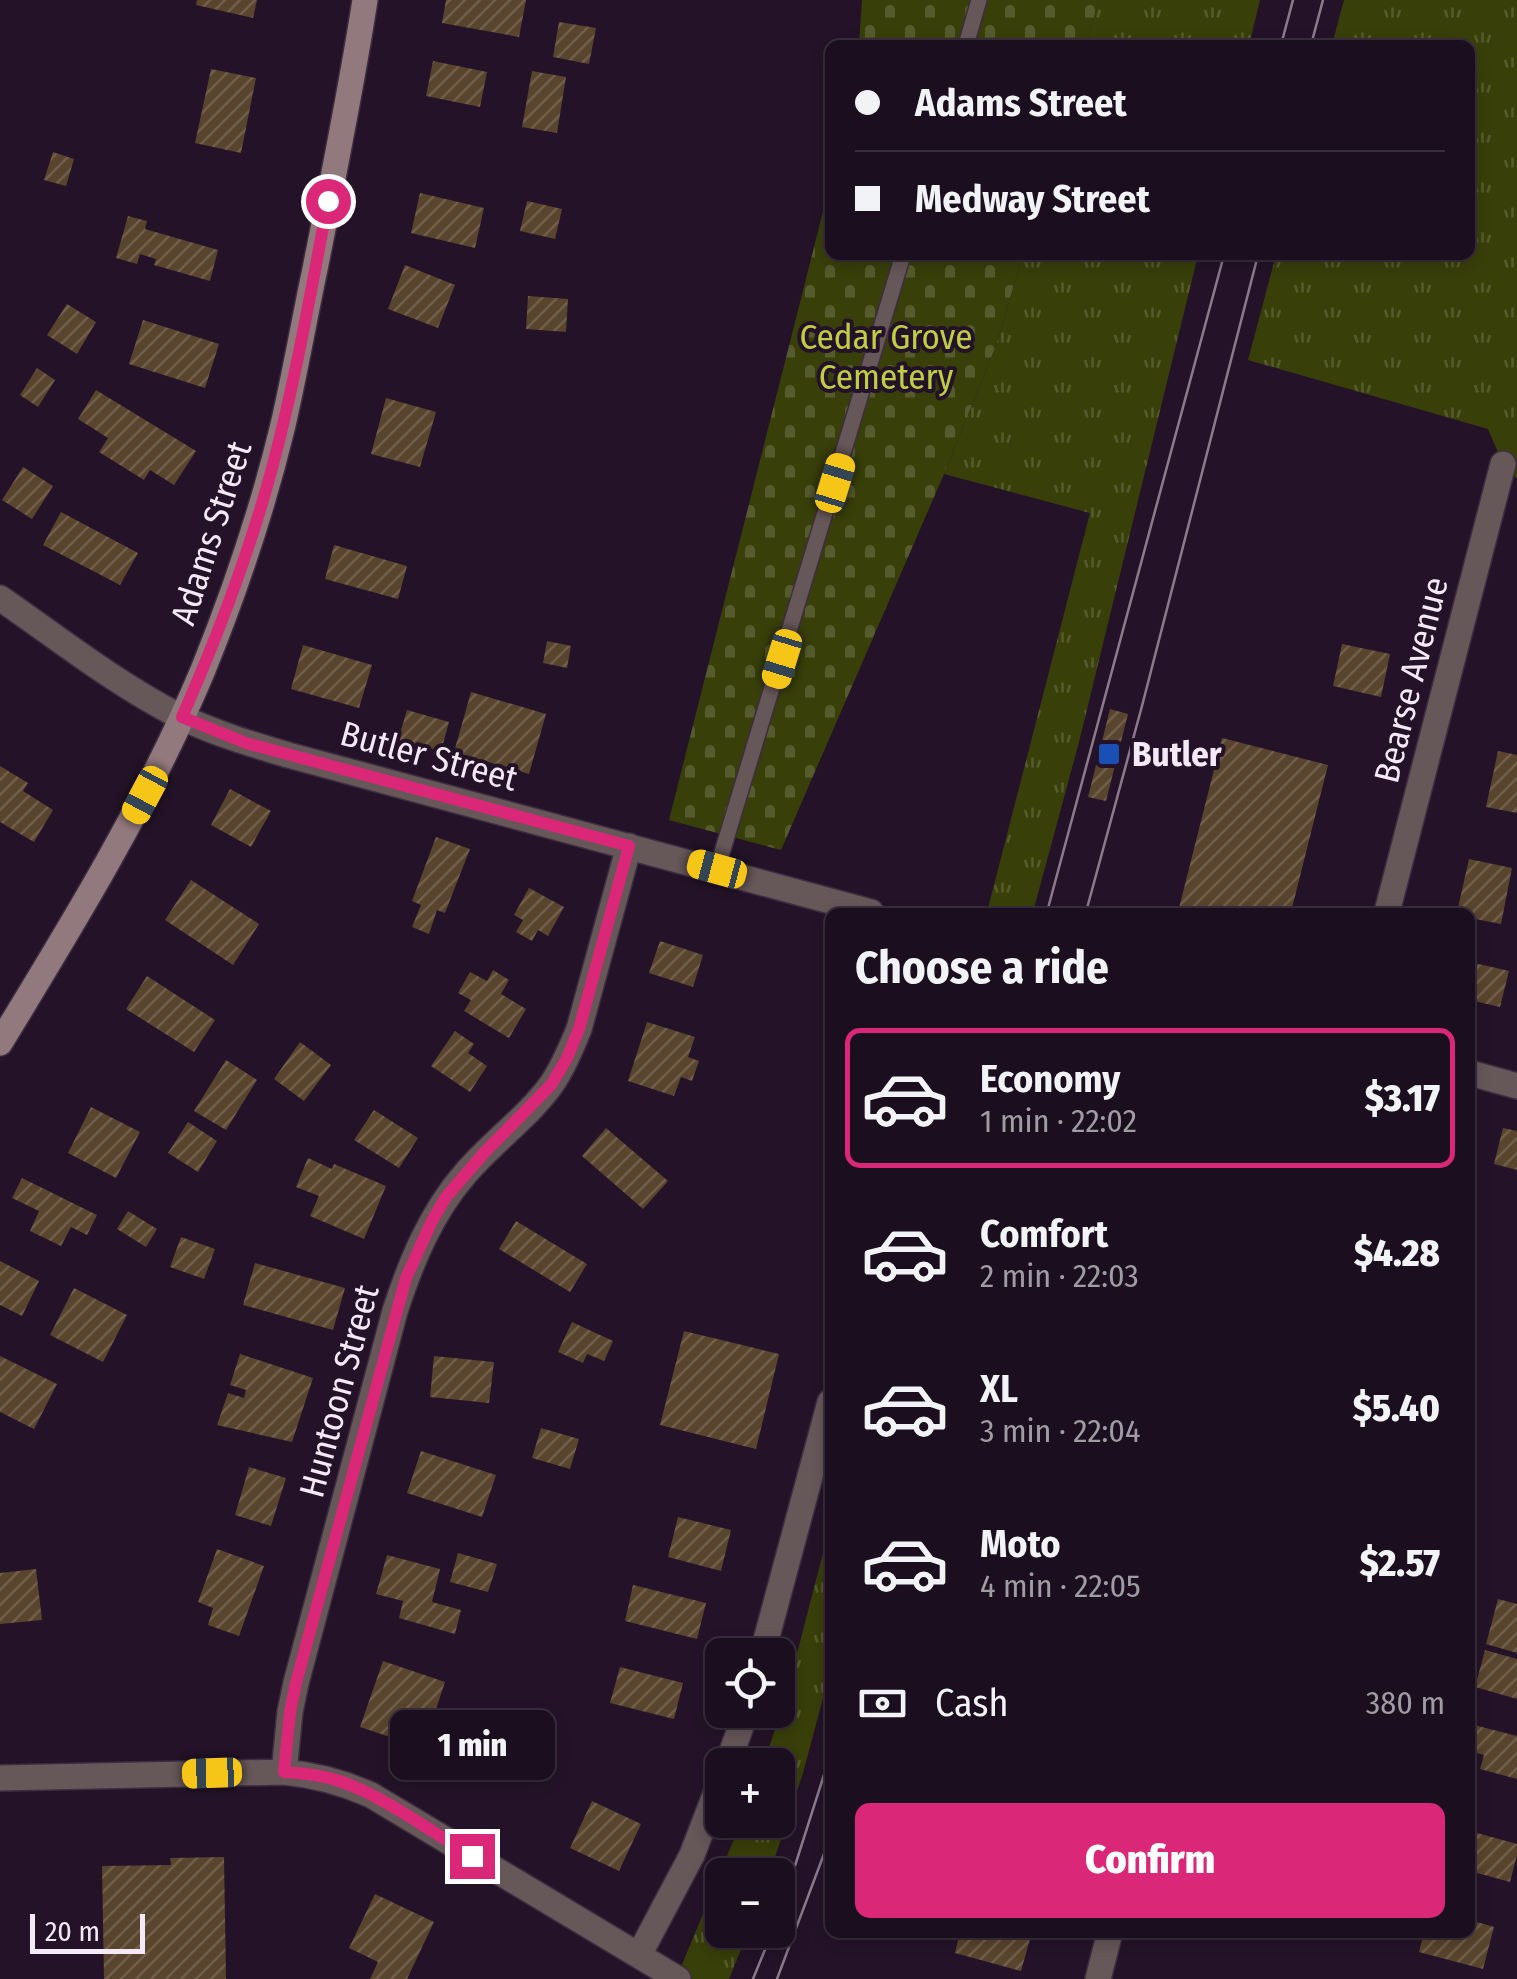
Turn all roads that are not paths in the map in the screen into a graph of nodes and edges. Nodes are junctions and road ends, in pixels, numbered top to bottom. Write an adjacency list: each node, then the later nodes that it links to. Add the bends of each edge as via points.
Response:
1 (365, 0): 7 (main road, Adams Street, via 283,424 228,604)
2 (979, 0): 3 (lane)
3 (967, 40)
4 (901, 260): 9 (lane)
5 (1503, 464): 11 (street, Bearse Avenue)
6 (0, 598): 7 (street, Butler Street)
7 (182, 717): 8 (street, Butler Street, via 260,747); 12 (main road, Adams Street, via 123,837)
8 (629, 846): 9 (street, Butler Street); 17 (street, Huntoon Street, via 567,1058 551,1085 446,1197 406,1278 296,1683)
9 (717, 869): 10 (street, Butler Street)
10 (857, 908)
11 (1388, 908)
12 (0, 1043)
13 (1475, 1074): 14 (street)
14 (1517, 1086)
15 (825, 1421): 16 (street)
16 (767, 1638)
17 (284, 1772): 18 (street); 21 (street, via 314,1774 371,1795)
18 (0, 1778)
19 (705, 1818): 21 (street)
20 (1108, 1938): 23 (street)
21 (638, 1956): 22 (street)
22 (673, 1976)
23 (1098, 1979)

